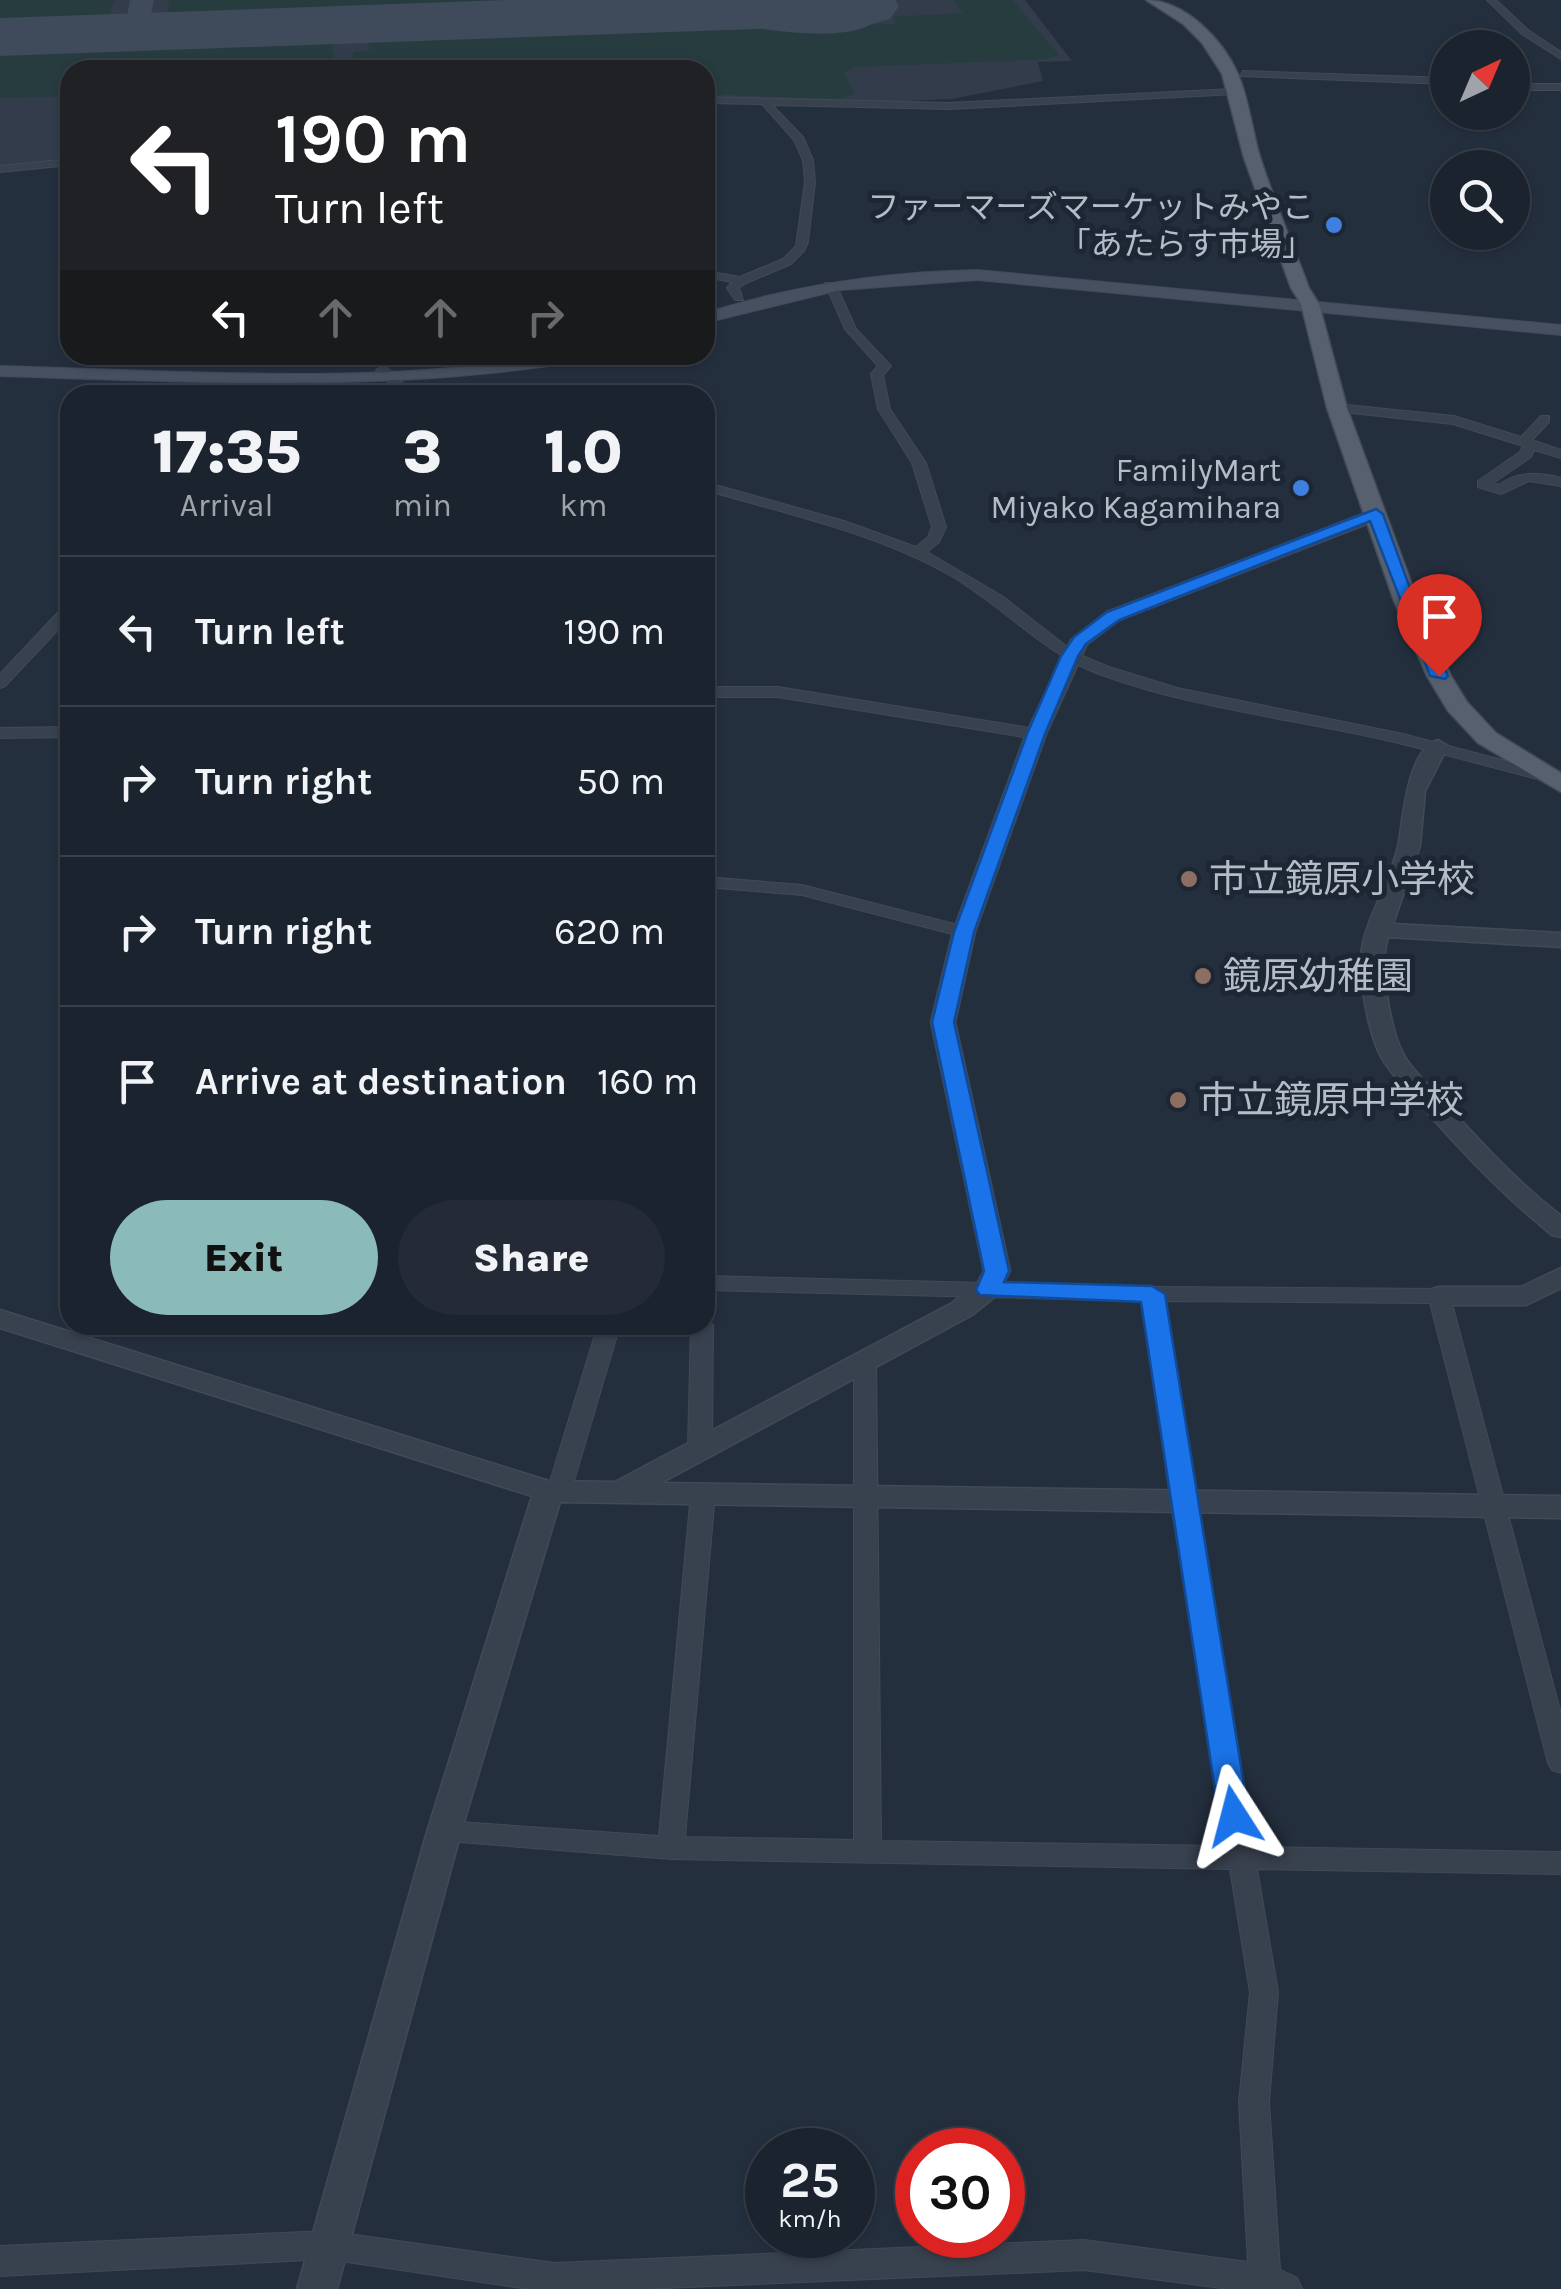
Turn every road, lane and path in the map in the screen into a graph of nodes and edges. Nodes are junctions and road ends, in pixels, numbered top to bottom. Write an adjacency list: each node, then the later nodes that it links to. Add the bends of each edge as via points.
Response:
1 (1152, 0): 9 (main road, via 1208,40 1230,74)
2 (1168, 0): 5 (main road, via 1221,39)
3 (1491, 0): 4 (street)
4 (1561, 56)
5 (1244, 74): 6 (street); 18 (main road, via 1287,217 1318,288)
6 (1430, 80)
7 (1530, 86): 8 (street)
8 (1561, 87)
9 (1233, 92): 11 (street, via 948,106); 18 (main road)
10 (715, 100): 11 (street)
11 (765, 100): 16 (street, via 805,149 811,192 800,248)
12 (60, 163): 13 (street)
13 (0, 169)
14 (715, 278): 16 (street)
15 (829, 285): 18 (main road, via 977,275); 19 (main road); 37 (street, via 863,346 885,366 877,374 884,409 920,463 939,527)
16 (739, 289): 17 (main road); 18 (main road, via 966,268)
17 (715, 302)
18 (1310, 304): 20 (main road); 28 (main road)
19 (715, 315)
20 (1561, 330)
21 (471, 365): 24 (main road)
22 (537, 365): 24 (main road)
23 (0, 367): 24 (main road); 25 (main road)
24 (385, 374): 25 (main road); 27 (street)
25 (305, 378): 26 (street)
26 (301, 385)
27 (398, 385)
28 (1337, 408): 30 (street, via 1454,420); 36 (main road)
29 (1545, 419): 30 (street)
30 (1526, 443): 31 (street); 32 (street, via 1526,454)
31 (1561, 454)
32 (1506, 466): 33 (street); 33 (street, via 1482,484 1501,490 1510,481)
33 (1538, 478): 34 (street)
34 (1561, 482)
35 (715, 489): 37 (street)
36 (1376, 514): 39 (street, via 1113,616); 46 (main road, via 1406,602 1458,706 1487,738)
37 (918, 553): 39 (street)
38 (60, 619): 40 (street)
39 (1070, 656): 44 (street); 45 (street, via 1159,687)
40 (0, 683)
41 (715, 692): 44 (street, via 778,692)
42 (0, 732): 43 (street)
43 (60, 732)
44 (1036, 734): 49 (street)
45 (1438, 746): 46 (street); 48 (street, via 1415,791 1409,846)
46 (1556, 781)
47 (715, 883): 49 (street, via 802,890)
48 (1377, 930): 50 (street); 51 (street, via 1374,985 1392,1056 1510,1188)
49 (964, 932): 54 (street, via 943,1022 996,1271)
50 (1561, 940)
51 (1561, 1229)
52 (1561, 1279): 56 (street, via 1526,1296)
53 (715, 1283): 54 (street)
54 (988, 1290): 55 (street); 60 (street)
55 (1152, 1294): 56 (street); 66 (street)
56 (1438, 1296): 67 (street)
57 (0, 1320): 62 (street)
58 (606, 1335): 62 (street)
59 (702, 1335): 61 (street)
60 (865, 1358): 61 (street); 65 (street)
61 (700, 1446): 63 (street)
62 (554, 1491): 63 (street); 70 (street)
63 (618, 1493): 64 (street)
64 (703, 1494): 65 (street); 71 (street)
65 (865, 1495): 66 (street); 72 (street)
66 (1183, 1504): 67 (street); 73 (street)
67 (1492, 1506): 68 (street); 69 (street)
68 (1561, 1507)
69 (1561, 1763)
70 (444, 1832): 71 (street); 75 (street)
71 (671, 1848): 72 (street)
72 (868, 1852): 73 (street)
73 (1240, 1856): 74 (street); 77 (street, via 1264,1992 1254,2102)
74 (1561, 1863)
75 (328, 2245): 76 (street); 77 (street, via 554,2278 1084,2255); 78 (street)
76 (0, 2260)
77 (1272, 2286)
78 (317, 2289)

